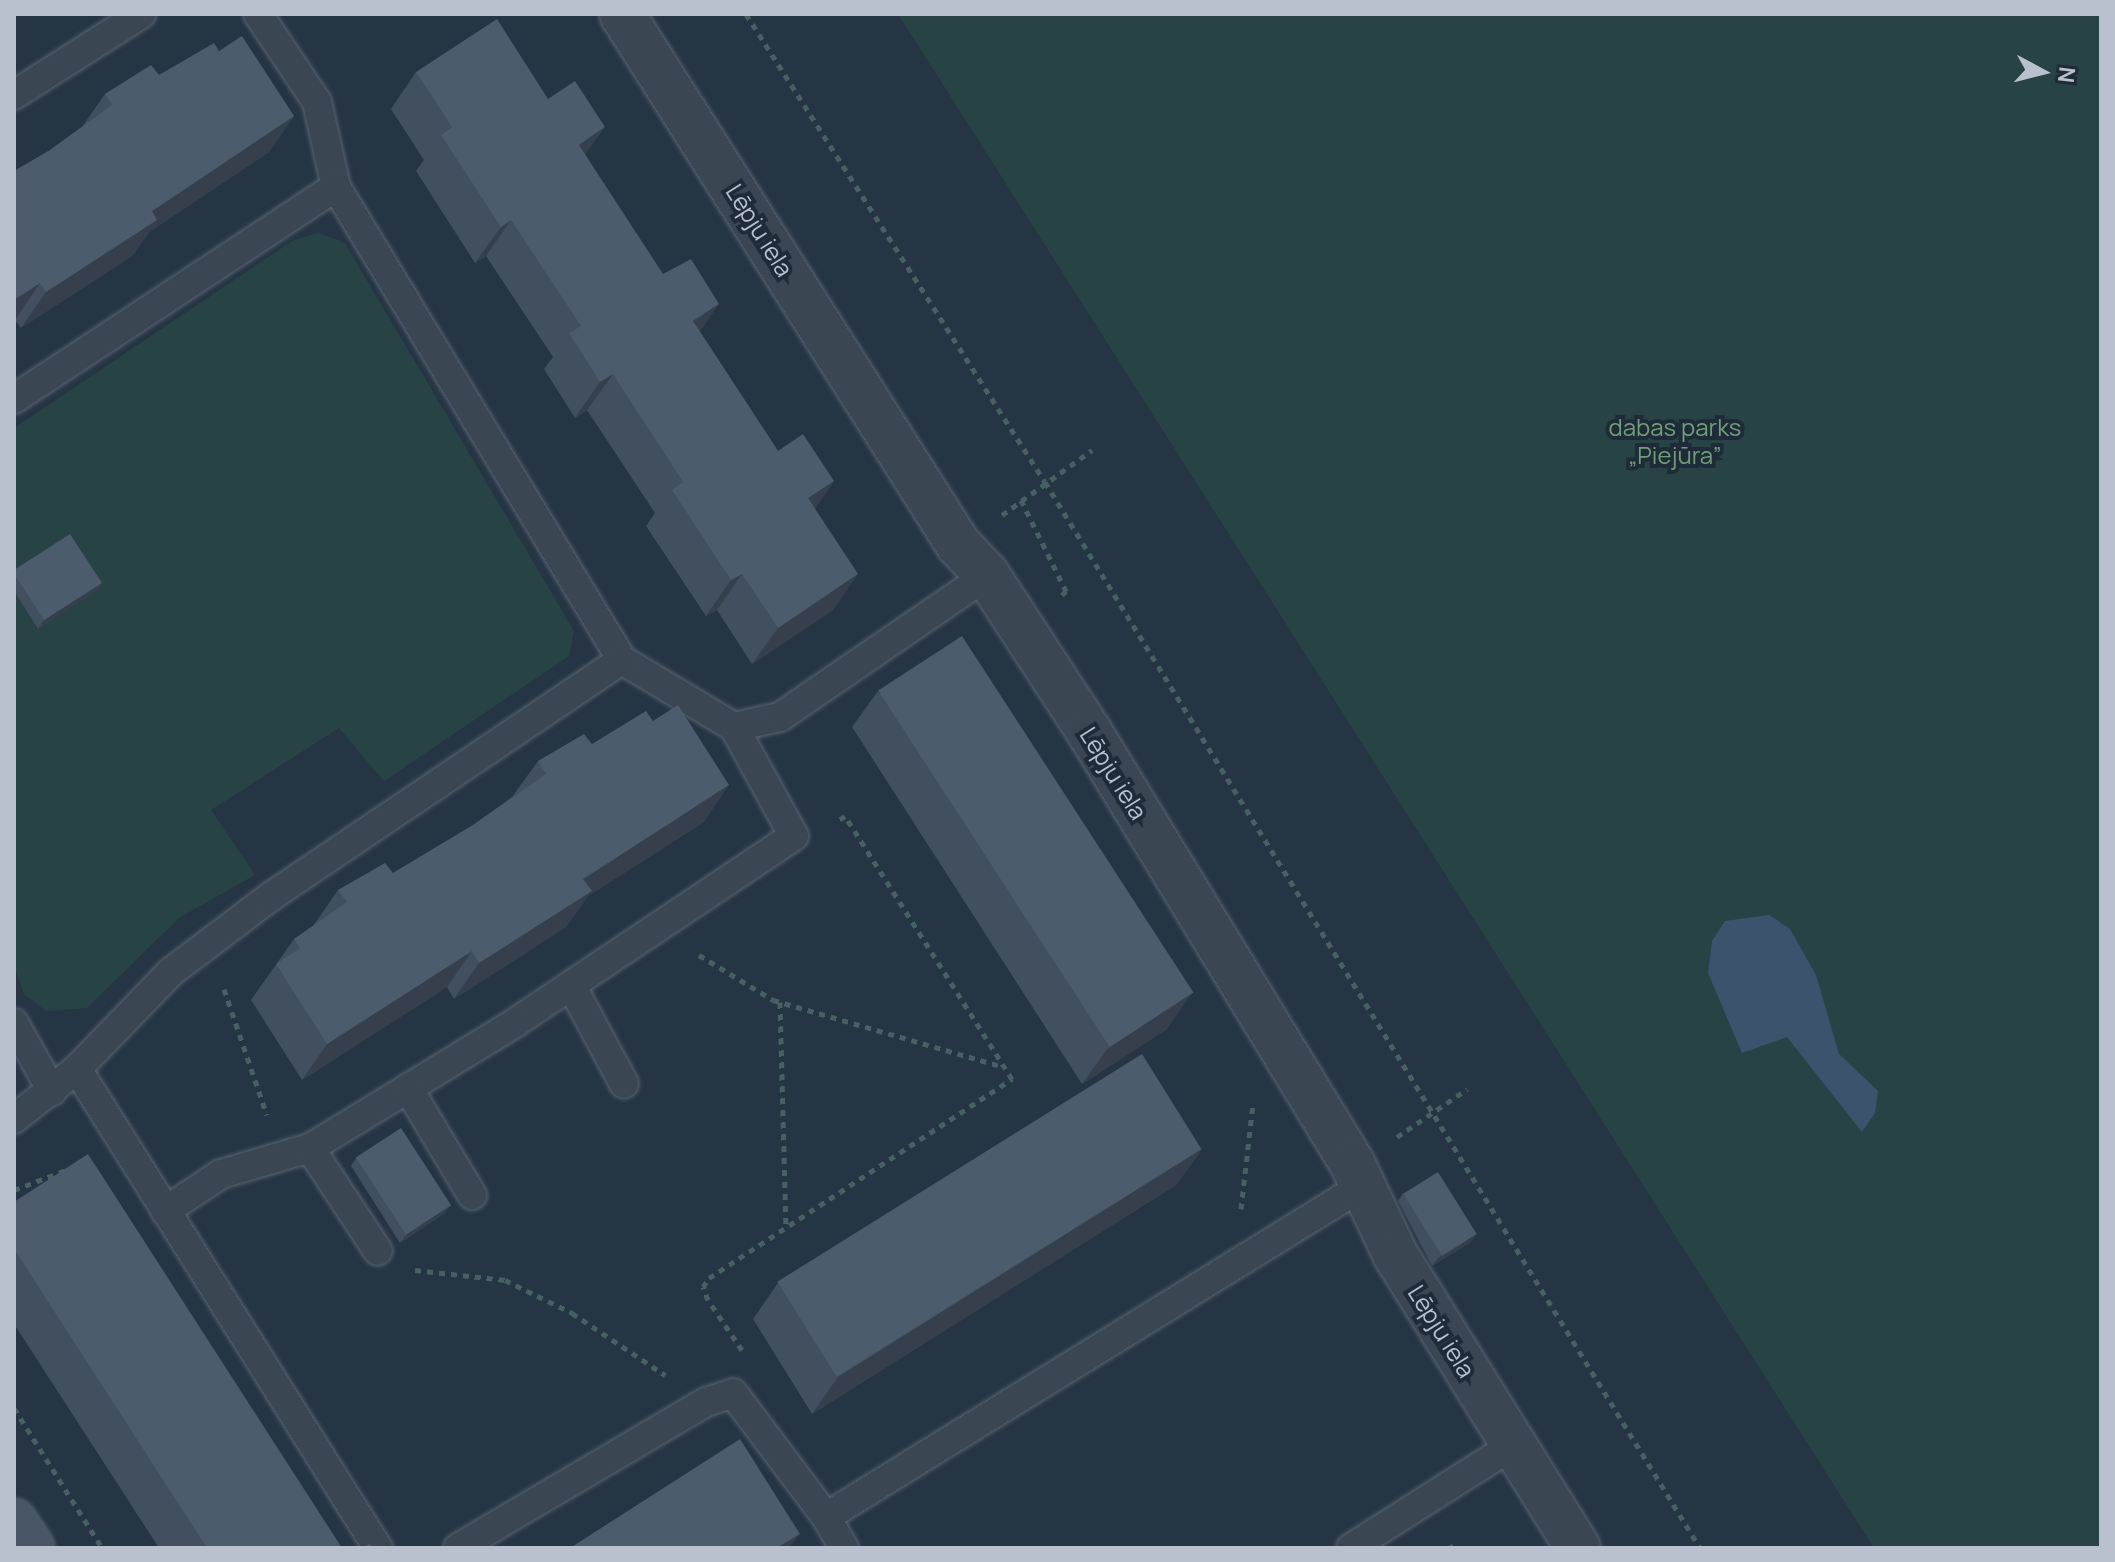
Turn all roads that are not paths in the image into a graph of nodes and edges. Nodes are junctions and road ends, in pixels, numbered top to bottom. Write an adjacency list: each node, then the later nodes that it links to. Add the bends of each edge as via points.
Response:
1 (141, 14): 4 (lane)
2 (258, 14): 5 (lane, via 317,102)
3 (622, 14): 7 (street, Lēpju iela, via 958,544)
4 (14, 95)
5 (336, 187): 6 (lane); 8 (lane)
6 (14, 399)
7 (987, 575): 9 (lane, via 780,717); 18 (street, Lēpju iela, via 1106,760 1352,1163)
8 (622, 660): 9 (lane); 12 (lane, via 171,972)
9 (734, 727): 10 (lane, via 794,836)
10 (571, 985): 13 (lane); 14 (lane)
11 (14, 1023): 15 (lane)
12 (77, 1069): 15 (lane); 20 (lane)
13 (624, 1084)
14 (408, 1088): 17 (lane); 19 (lane)
15 (52, 1091): 16 (lane)
16 (14, 1119)
17 (310, 1148): 20 (lane, via 221,1174); 21 (lane)
18 (1361, 1187): 22 (street, Lēpju iela, via 1395,1254); 23 (lane)
19 (472, 1195)
20 (165, 1211): 26 (lane)
21 (378, 1251)
22 (1513, 1445): 29 (lane); 30 (street, Lēpju iela)
23 (826, 1517): 27 (lane, via 733,1393 706,1402); 28 (lane)
24 (14, 1521): 25 (street)
25 (32, 1548)
26 (378, 1548)
27 (458, 1548)
28 (844, 1548)
29 (1351, 1548)
30 (1578, 1548)

